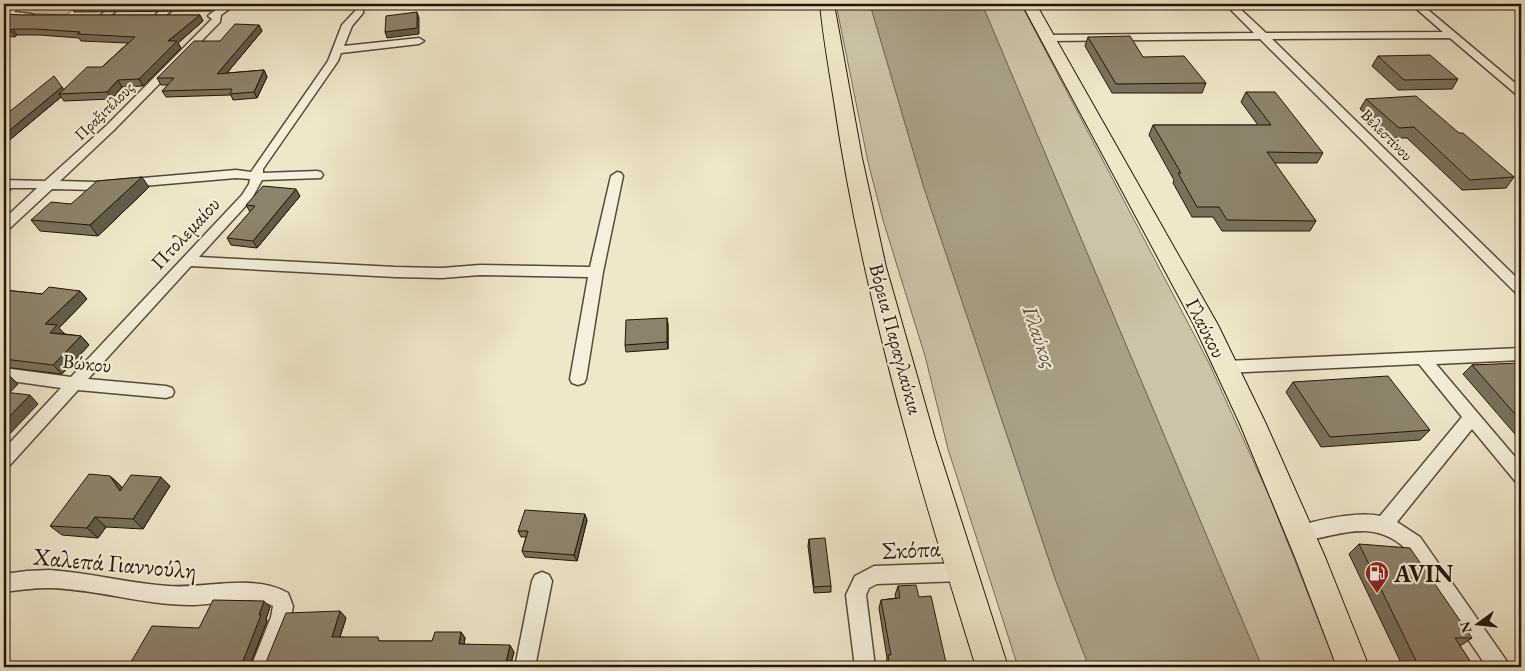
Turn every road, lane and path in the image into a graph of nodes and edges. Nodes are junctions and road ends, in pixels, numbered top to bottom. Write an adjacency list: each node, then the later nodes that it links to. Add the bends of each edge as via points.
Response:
1 (17, 4): 12 (street, via 10,9 10,14)
2 (118, 4): 10 (street, via 99,17)
3 (175, 4): 11 (street, via 154,16)
4 (231, 4): 23 (street, Πραξιτέλους, via 207,16 217,17 217,20)
5 (827, 4): 40 (main road, Βόρεια Παραγλαύκια, via 856,179 874,256 906,382)
6 (1029, 4): 15 (main road, Γλαύκου)
7 (1230, 4): 14 (street, Βελεστίνου)
8 (1416, 4): 13 (street)
9 (360, 11): 17 (street, Πτολεμαίου, via 347,25)
10 (122, 16)
11 (176, 16)
12 (46, 17)
13 (1452, 35): 14 (street); 18 (street)
14 (1264, 37): 15 (street); 27 (street, Βελεστίνου)
15 (1048, 38): 30 (main road, Γλαύκου, via 1195,304)
16 (419, 41): 17 (street)
17 (338, 50): 19 (street, Πτολεμαίου)
18 (1521, 93)
19 (255, 175): 20 (street); 23 (street, via 96,186); 25 (street, Πτολεμαίου, via 252,189)
20 (317, 175)
21 (616, 176): 26 (street)
22 (4, 184): 23 (street)
23 (49, 186): 24 (street, Πραξιτέλους)
24 (4, 226)
25 (187, 261): 26 (street, via 395,272); 33 (street, Πτολεμαίου)
26 (596, 272): 32 (street)
27 (1521, 290)
28 (1521, 354): 29 (street)
29 (1423, 359): 30 (street); 35 (street)
30 (1226, 367): 39 (main road, Γλαύκου)
31 (4, 374): 33 (street, Βώκου)
32 (578, 379)
33 (74, 384): 34 (street, Βώκου); 36 (street, Πτολεμαίου)
34 (166, 392)
35 (1472, 417): 37 (street); 38 (street)
36 (4, 460)
37 (1521, 476)
38 (1384, 526): 39 (street, via 1367,522); 48 (street, via 1413,543)
39 (1300, 534): 47 (main road, Γλαύκου)
40 (962, 572): 45 (street, Σκόπα, via 874,575 862,582 856,595); 46 (main road, Βόρεια Παραγλαύκια)
41 (542, 581): 44 (street)
42 (4, 582): 43 (street, Χαλεπά Γιαννούλη, via 52,579 166,596 273,595 281,600 283,606)
43 (261, 667)
44 (525, 667)
45 (865, 667)
46 (992, 667)
47 (1353, 667)
48 (1499, 667)

